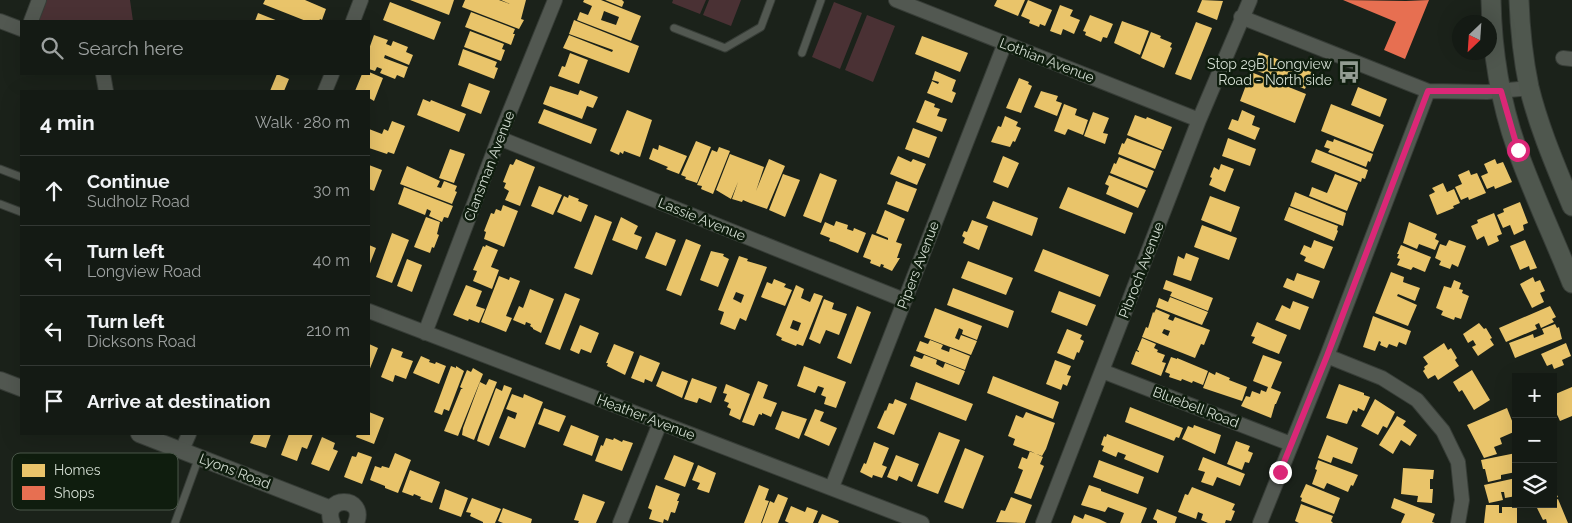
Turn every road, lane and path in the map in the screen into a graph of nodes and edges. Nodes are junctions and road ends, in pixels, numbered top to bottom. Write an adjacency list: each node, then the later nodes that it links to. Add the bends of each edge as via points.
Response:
1 (39, 0): 12 (street)
2 (361, 0): 13 (street)
3 (556, 0): 26 (street, Clansman Avenue)
4 (771, 0): 14 (lane, via 761,27 725,48)
5 (822, 0): 17 (lane)
6 (896, 0): 16 (street, Lothian Avenue)
7 (1250, 0): 10 (street, Pibroch Avenue)
8 (1491, 0): 24 (main road)
9 (1519, 0): 20 (main road)
10 (1241, 17): 23 (street); 25 (street, Pibroch Avenue)
11 (0, 20): 15 (street)
12 (31, 20)
13 (353, 20)
14 (674, 28)
15 (20, 29)
16 (1004, 44): 25 (street, Lothian Avenue); 35 (street, Pipers Avenue)
17 (802, 53)
18 (103, 75): 21 (street)
19 (329, 75): 22 (street)
20 (1530, 88): 24 (street); 30 (main road, via 1546,141)
21 (106, 90)
22 (326, 90)
23 (1428, 91): 24 (street); 38 (street)
24 (1501, 91): 33 (main road, via 1518,150)
25 (1199, 120): 39 (street, Pibroch Avenue)
26 (499, 138): 35 (street, Lassie Avenue); 37 (street, Clansman Avenue)
27 (0, 169): 28 (lane)
28 (20, 177)
29 (0, 204): 32 (lane)
30 (1572, 206)
31 (1572, 210): 33 (main road)
32 (20, 212)
33 (1544, 214): 34 (main road)
34 (1572, 282)
35 (904, 300): 48 (street, Pipers Avenue)
36 (370, 311): 37 (street, Heather Avenue)
37 (426, 333): 42 (street, Heather Avenue)
38 (1327, 356): 45 (street); 56 (street, via 1382,378 1417,400 1443,431 1458,462 1462,500)
39 (1102, 371): 45 (street, Bluebell Road); 54 (street, Pibroch Avenue)
40 (0, 380): 41 (street)
41 (20, 384)
42 (660, 422): 48 (street, Heather Avenue); 52 (street)
43 (142, 435): 46 (street, Lyons Road)
44 (189, 435): 46 (street)
45 (1291, 444): 55 (street)
46 (182, 450): 47 (street, Lyons Road)
47 (199, 457): 49 (street, Lyons Road); 50 (lane)
48 (832, 487): 53 (street, Heather Avenue)
49 (332, 516): 51 (street, via 334,505 352,504 358,512)
50 (175, 523)
51 (358, 523)
52 (620, 523)
53 (922, 523)
54 (1042, 523)
55 (1260, 523)
56 (1458, 523)

